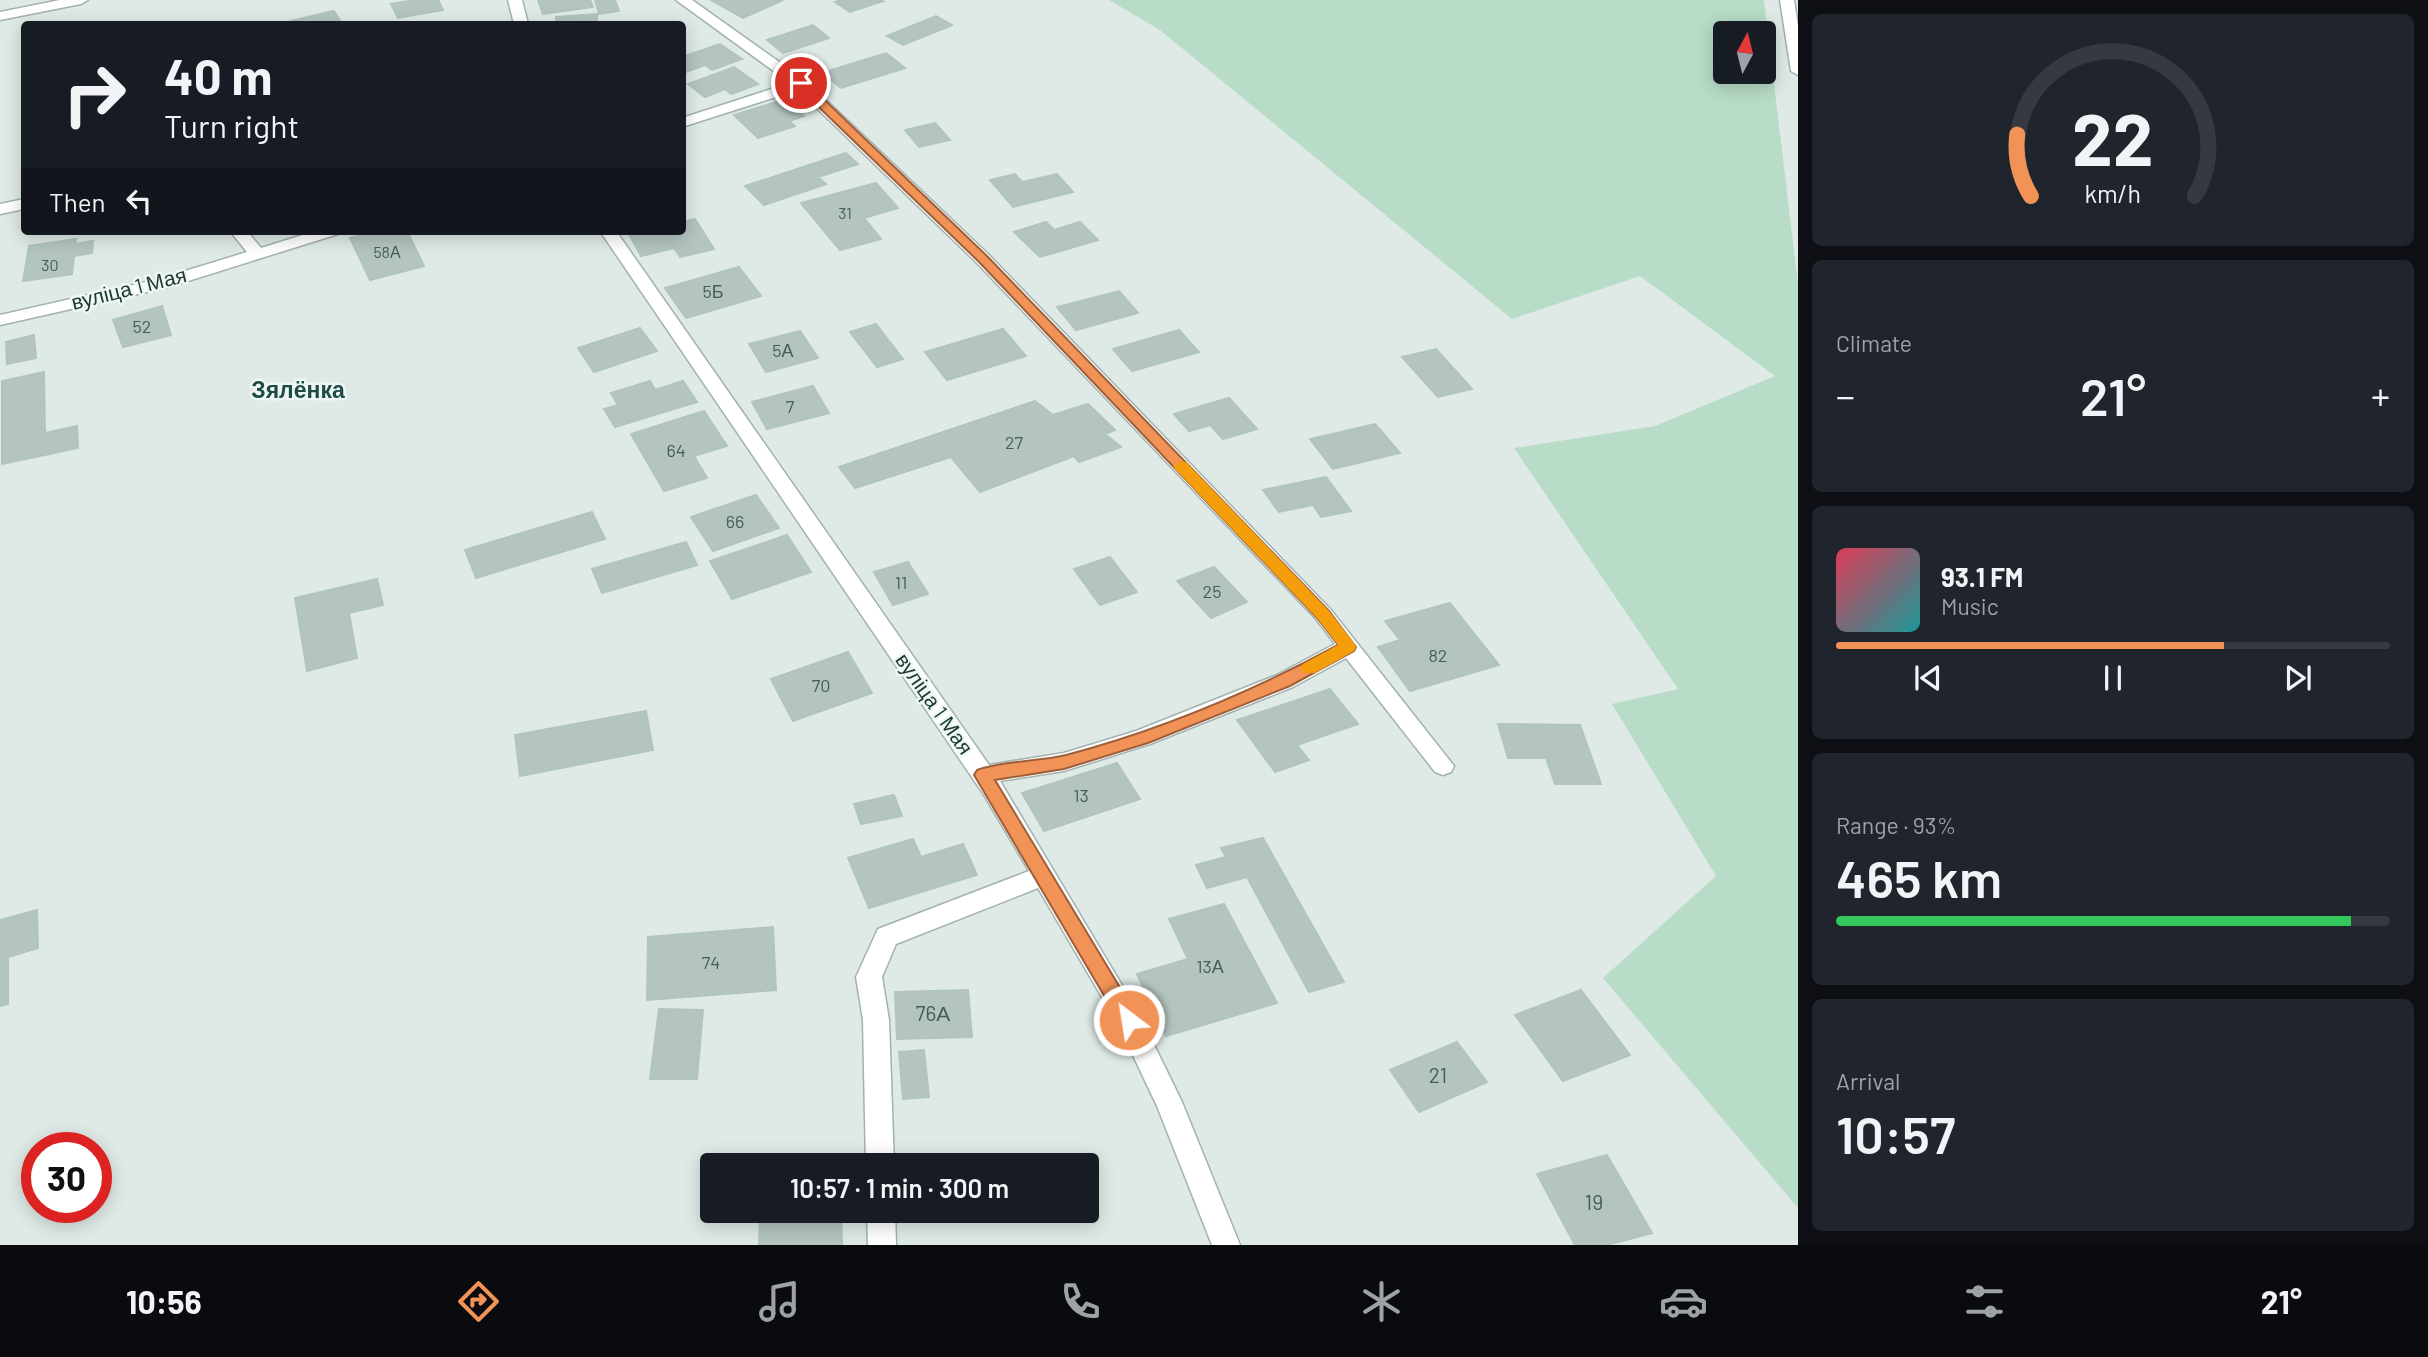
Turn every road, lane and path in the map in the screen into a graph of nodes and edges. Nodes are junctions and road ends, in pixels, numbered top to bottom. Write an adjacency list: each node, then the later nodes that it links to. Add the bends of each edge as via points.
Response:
1 (81, 0): 5 (street)
2 (515, 0): 6 (street)
3 (683, 0): 8 (street)
4 (1787, 0): 7 (street)
5 (0, 16)
6 (521, 21)
7 (1798, 71)
8 (801, 83): 9 (street); 17 (street, via 983,259 1324,615)
9 (686, 123)
10 (21, 205): 11 (street)
11 (0, 209)
12 (241, 235): 15 (street)
13 (319, 235): 15 (street, вуліца 1 Мая)
14 (611, 235): 19 (street, вуліца 1 Мая)
15 (257, 254): 16 (street, вуліца 1 Мая, via 163,283)
16 (0, 320)
17 (1348, 647): 18 (street); 19 (street, via 1284,681 1142,738 1064,762)
18 (1443, 766)
19 (983, 775): 20 (street, вуліца 1 Мая)
20 (1043, 876): 21 (street, via 887,937 869,977 876,1020); 24 (street, вуліца 1 Мая, via 1135,1032 1169,1101)
21 (880, 1153)
22 (881, 1223): 23 (street)
23 (882, 1245)
24 (1226, 1245)

